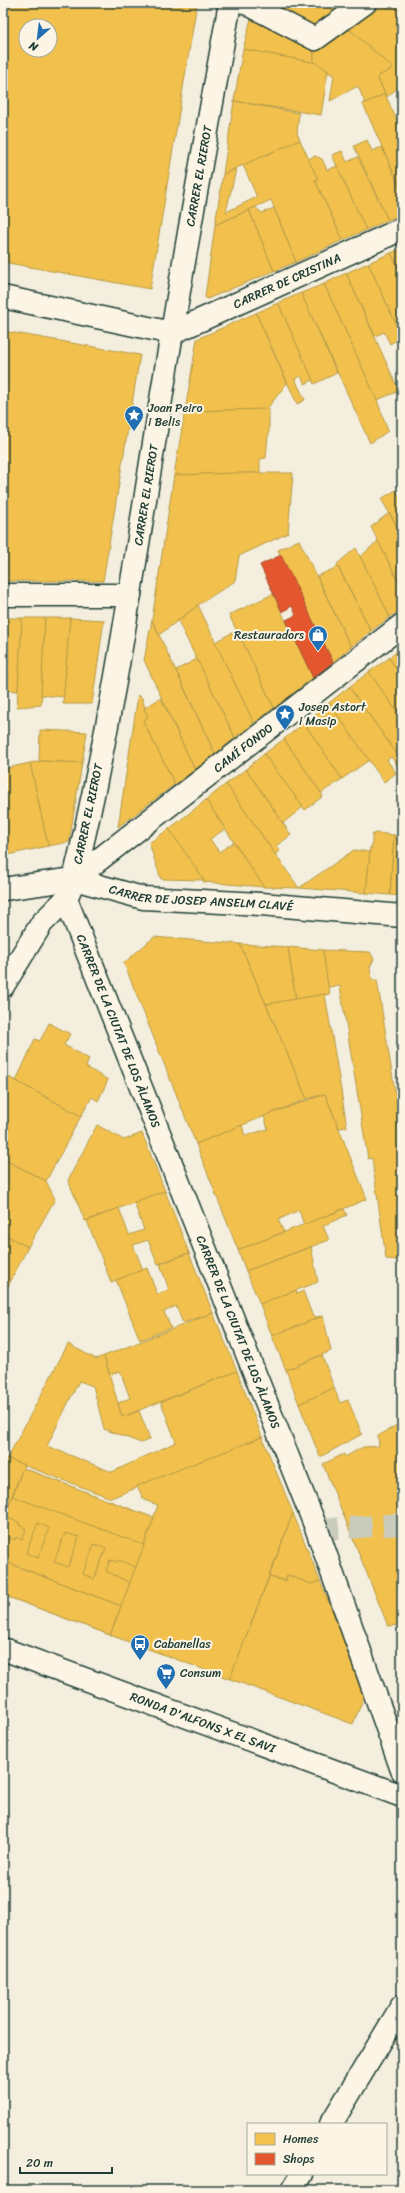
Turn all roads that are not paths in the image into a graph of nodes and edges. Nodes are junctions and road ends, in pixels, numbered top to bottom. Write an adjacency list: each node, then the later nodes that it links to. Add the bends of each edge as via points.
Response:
1 (230, 3): 6 (street, CARRER EL RIEROT)
2 (246, 3): 3 (street, via 315,39)
3 (366, 3)
4 (402, 229): 6 (street, CARRER DE CRISTINA)
5 (3, 297): 6 (street)
6 (172, 333): 8 (street, CARRER EL RIEROT)
7 (3, 595): 8 (street)
8 (130, 595): 11 (street, CARRER EL RIEROT, via 88,820)
9 (402, 625): 10 (street, CAMÍ FONDO)
10 (122, 840): 11 (street, CARRER EL RIEROT)
11 (74, 879): 12 (street, CARRER DE JOSEP ANSELM CLAVÉ); 13 (street); 14 (street, CARRER DE JOSEP ANSELM CLAVÉ, via 143,898 261,904)
12 (3, 889)
13 (66, 899): 15 (street, via 42,923); 17 (street, CARRER DE LA CIUTAT DE LOS ÀLAMOS, via 316,1530)
14 (402, 916)
15 (3, 986)
16 (3, 1649): 18 (street, RONDA D'ALFONS X EL SAVI)
17 (402, 1770)
18 (402, 1796)
19 (402, 2006): 20 (street)
20 (333, 2123)
21 (301, 2175): 22 (street)
22 (292, 2190)

